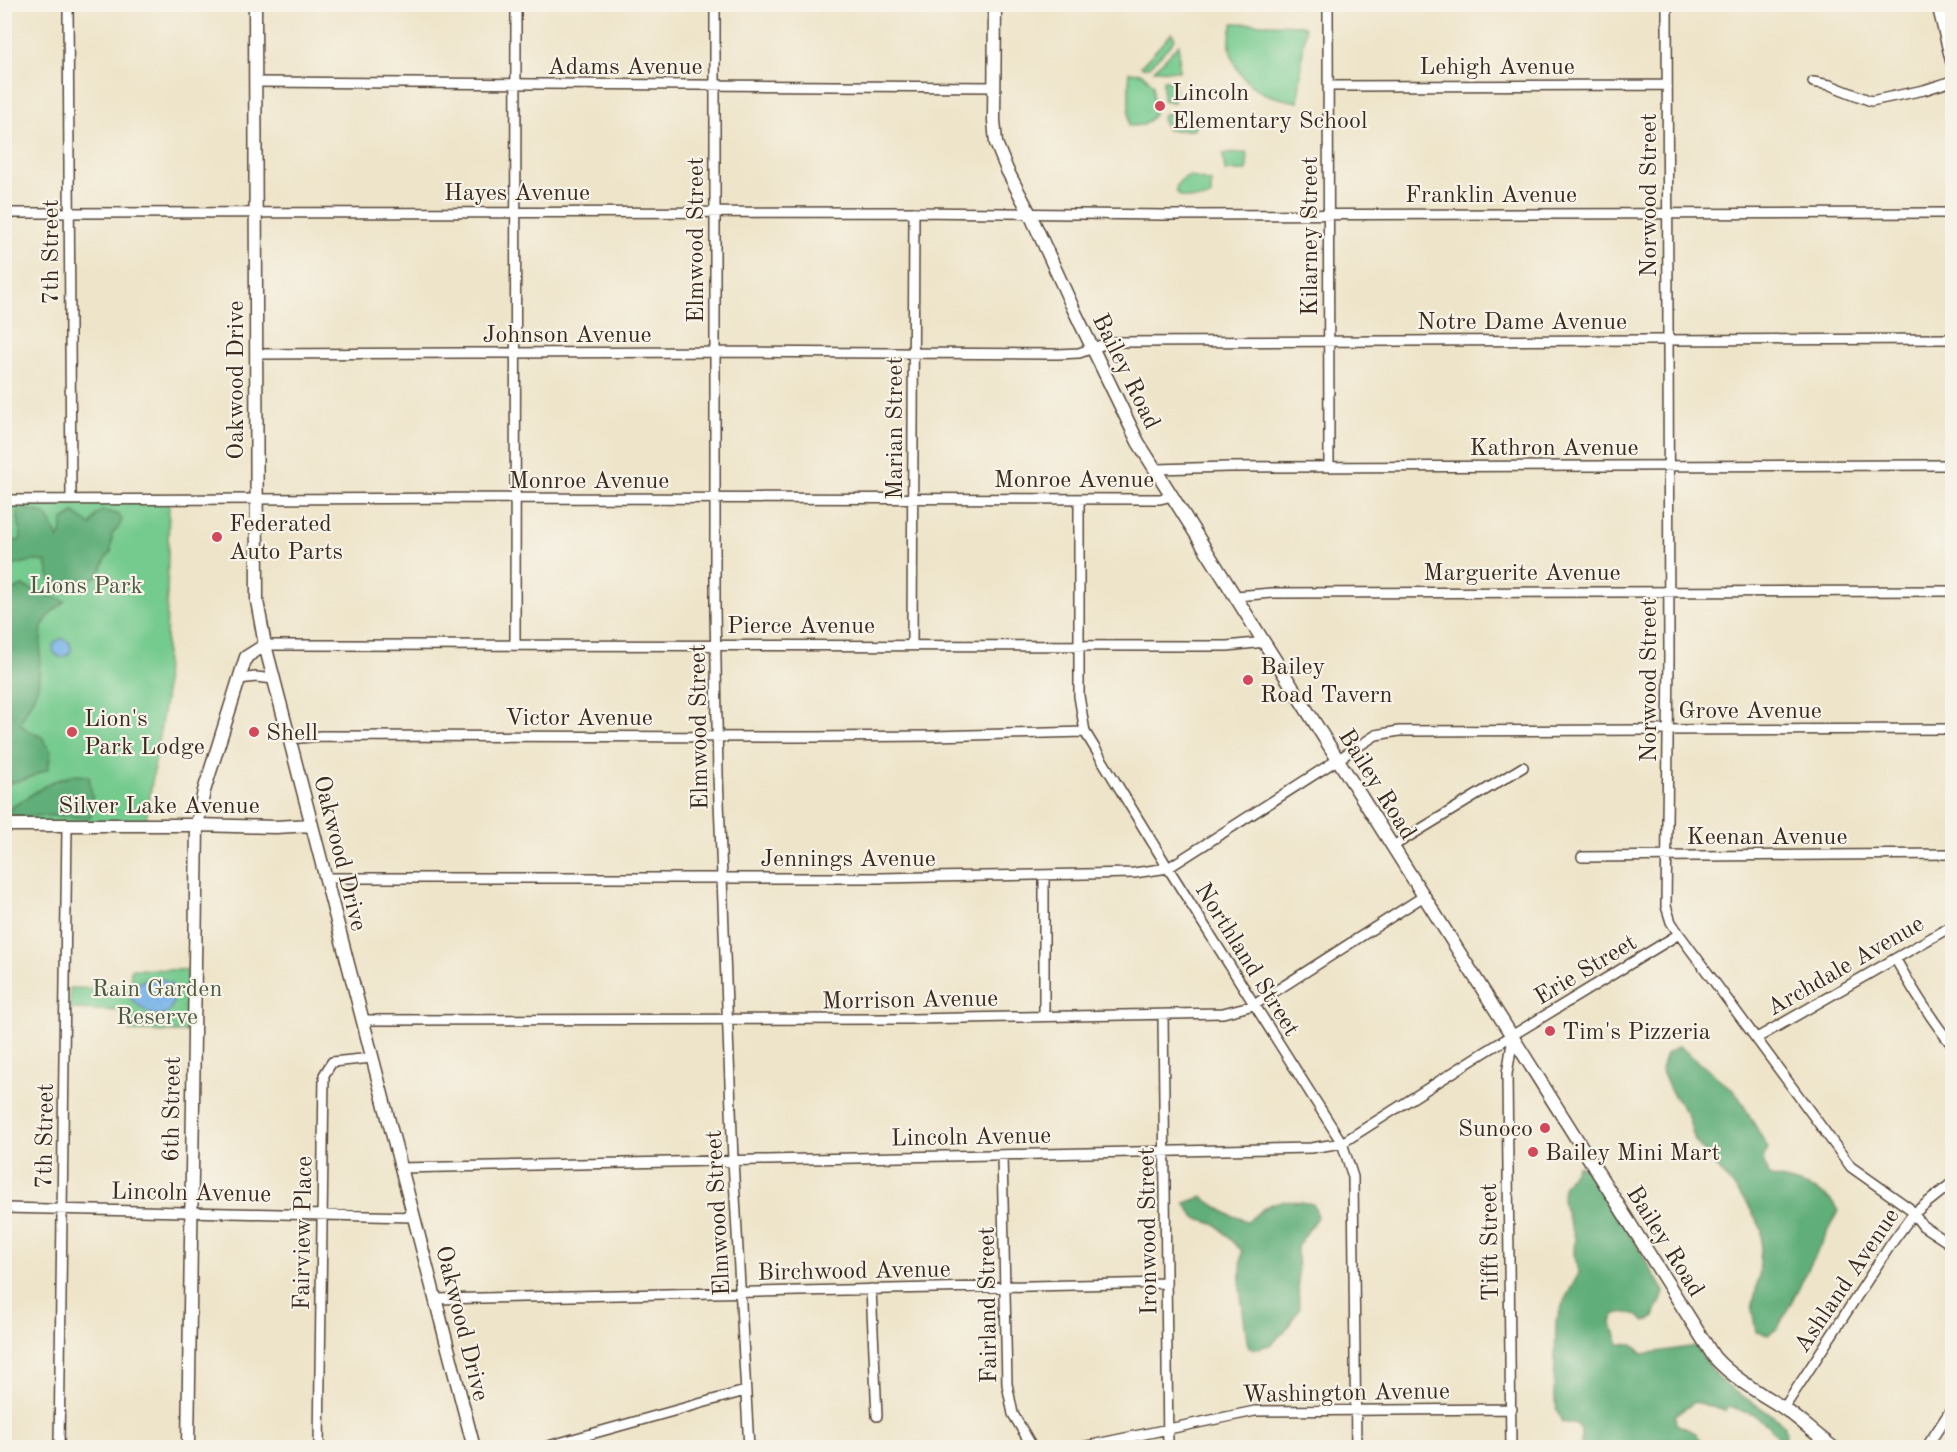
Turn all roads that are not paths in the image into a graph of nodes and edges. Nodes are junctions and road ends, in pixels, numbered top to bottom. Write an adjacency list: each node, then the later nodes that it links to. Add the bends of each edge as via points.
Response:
1 (68, 4): 18 (street, 7th Street)
2 (255, 4): 11 (street, Oakwood Drive)
3 (516, 4): 13 (street)
4 (715, 4): 14 (street, Elmwood Street)
5 (995, 4): 17 (street, Bailey Road)
6 (1328, 4): 16 (street, Kilarney Street)
7 (1667, 4): 15 (street, Norwood Street)
8 (1938, 4): 9 (street)
9 (1953, 61)
10 (1953, 81): 12 (street, via 1872,101 1830,84)
11 (255, 82): 13 (street, Adams Avenue); 19 (street, Oakwood Drive)
12 (1813, 82)
13 (517, 85): 14 (street, Adams Avenue); 20 (street)
14 (715, 85): 17 (street, Adams Avenue); 21 (street, Elmwood Street)
15 (1667, 85): 16 (street, Lehigh Avenue); 24 (street, Norwood Street)
16 (1328, 86): 27 (street, Kilarney Street)
17 (994, 87): 26 (street, Bailey Road, via 996,143)
18 (69, 212): 19 (street, Hayes Avenue); 23 (street, Hayes Avenue); 42 (street, 7th Street)
19 (256, 212): 20 (street, Hayes Avenue); 35 (street, Oakwood Drive)
20 (516, 212): 21 (street, Hayes Avenue); 33 (street)
21 (714, 212): 22 (street, Hayes Avenue); 32 (street, Elmwood Street)
22 (914, 212): 26 (street, Hayes Avenue); 34 (street, Marian Street)
23 (4, 213)
24 (1668, 213): 25 (street, Franklin Avenue); 27 (street, Franklin Avenue); 29 (street, Norwood Street)
25 (1953, 213)
26 (1030, 214): 27 (street, Franklin Avenue); 31 (street, Bailey Road)
27 (1328, 214): 30 (street, Kilarney Street)
28 (1953, 339): 29 (street, Notre Dame Avenue)
29 (1668, 340): 30 (street, Notre Dame Avenue); 37 (street, Norwood Street)
30 (1328, 341): 31 (street, Notre Dame Avenue, via 1110,342); 38 (street, Kilarney Street)
31 (1093, 348): 34 (street, Johnson Avenue, via 1079,353); 39 (street, Bailey Road, via 1138,442)
32 (714, 352): 33 (street, Johnson Avenue); 34 (street, Johnson Avenue); 44 (street, Elmwood Street)
33 (516, 353): 35 (street, Johnson Avenue); 41 (street)
34 (913, 353): 45 (street, Marian Street)
35 (256, 354): 43 (street, Oakwood Drive)
36 (1953, 465): 37 (street, Kathron Avenue)
37 (1668, 466): 38 (street, Kathron Avenue); 49 (street, Norwood Street)
38 (1329, 467): 39 (street, Kathron Avenue)
39 (1156, 469): 40 (street, Bailey Road)
40 (1172, 496): 46 (street, Monroe Avenue); 50 (street, Bailey Road)
41 (515, 498): 43 (street, Monroe Avenue); 44 (street, Monroe Avenue); 55 (street)
42 (71, 499): 43 (street, Monroe Avenue); 47 (street, Monroe Avenue)
43 (257, 499): 54 (street, Oakwood Drive, via 257,601)
44 (714, 499): 45 (street, Monroe Avenue); 52 (street, Elmwood Street)
45 (913, 499): 46 (street, Monroe Avenue); 53 (street, Marian Street)
46 (1079, 499): 56 (street, Northland Street)
47 (4, 500)
48 (1953, 591): 49 (street, Marguerite Avenue)
49 (1668, 592): 50 (street, Marguerite Avenue); 60 (street, Norwood Street)
50 (1236, 596): 51 (street, Bailey Road)
51 (1265, 642): 56 (street, Pierce Avenue, via 1227,646); 64 (street, Bailey Road)
52 (716, 644): 53 (street, Pierce Avenue); 55 (street, Pierce Avenue); 62 (street, Elmwood Street)
53 (912, 644): 56 (street, Pierce Avenue)
54 (265, 645): 55 (street, Pierce Avenue); 57 (street, 6th Street, via 246,657); 58 (street, Oakwood Drive)
55 (515, 645)
56 (1079, 645): 61 (street, Northland Street, via 1079,696)
57 (239, 679): 58 (street); 67 (street, 6th Street)
58 (274, 679): 63 (street, Oakwood Drive)
59 (1953, 729): 60 (street, Grove Avenue)
60 (1668, 730): 64 (street, Grove Avenue, via 1398,731 1376,735); 73 (street, Norwood Street)
61 (1085, 732): 62 (street, Victor Avenue); 74 (street, Northland Street)
62 (717, 737): 63 (street, Victor Avenue); 77 (street, Elmwood Street)
63 (290, 739): 68 (street, Oakwood Drive)
64 (1338, 759): 70 (street, Bailey Road); 74 (street, Jennings Avenue)
65 (1523, 767): 70 (street)
66 (4, 825): 69 (street, Silver Lake Avenue)
67 (197, 825): 68 (street, Silver Lake Avenue); 69 (street, Silver Lake Avenue); 99 (street, 6th Street)
68 (312, 825): 76 (street, Oakwood Drive)
69 (67, 826): 98 (street, 7th Street)
70 (1393, 846): 78 (street, Bailey Road)
71 (1953, 854): 73 (street, Keenan Avenue)
72 (1582, 856): 73 (street, Keenan Avenue)
73 (1666, 856): 80 (street, Norwood Street, via 1666,906)
74 (1168, 868): 75 (street, Jennings Avenue); 82 (street, Northland Street)
75 (1044, 876): 77 (street, Jennings Avenue); 84 (street)
76 (326, 878): 77 (street, Jennings Avenue); 86 (street, Oakwood Drive)
77 (722, 878): 85 (street, Elmwood Street)
78 (1424, 896): 82 (street, Morrison Avenue); 87 (street, Bailey Road)
79 (1953, 926): 81 (street, Archdale Avenue)
80 (1679, 934): 87 (street, Erie Street); 88 (street, Norwood Street)
81 (1896, 960): 88 (street, Archdale Avenue); 89 (street, via 1928,1014)
82 (1254, 1005): 83 (street, Morrison Avenue, via 1222,1013); 91 (street, Northland Street)
83 (1163, 1015): 84 (street, Morrison Avenue); 92 (street, Ironwood Street)
84 (1044, 1016): 85 (street, Morrison Avenue)
85 (727, 1019): 86 (street, Morrison Avenue); 94 (street, Elmwood Street)
86 (363, 1020): 90 (street, Oakwood Drive)
87 (1512, 1037): 91 (street, Lincoln Avenue); 111 (street, Bailey Road, via 1714,1357 1734,1376); 113 (street, Tifft Street, via 1507,1074)
88 (1757, 1038): 101 (street, Norwood Street, via 1851,1167)
89 (1953, 1045)
90 (372, 1058): 95 (street, Oakwood Drive); 100 (street, Fairview Place, via 332,1062 324,1075)
91 (1342, 1143): 92 (street, Lincoln Avenue, via 1311,1148); 112 (street, Northland Street, via 1353,1177)
92 (1165, 1152): 93 (street, Lincoln Avenue); 104 (street, Ironwood Street)
93 (1002, 1155): 94 (street, Lincoln Avenue); 105 (street, Fairland Street)
94 (733, 1160): 95 (street, Lincoln Avenue); 107 (street, Elmwood Street)
95 (400, 1168): 102 (street, Oakwood Drive)
96 (1953, 1183): 101 (street, Ashland Avenue)
97 (4, 1208): 98 (street, Lincoln Avenue)
98 (62, 1208): 99 (street, Lincoln Avenue); 116 (street, 7th Street)
99 (190, 1212): 100 (street, Lincoln Avenue); 117 (street, 6th Street)
100 (322, 1214): 102 (street, Lincoln Avenue); 118 (street, Fairview Place)
101 (1913, 1214): 103 (street, Norwood Street, via 1923,1226); 111 (street, Ashland Avenue)
102 (414, 1216): 108 (street, Oakwood Drive)
103 (1953, 1245)
104 (1166, 1283): 105 (street, Birchwood Avenue); 115 (street, Ironwood Street)
105 (1005, 1287): 106 (street, Birchwood Avenue); 122 (street, Fairland Street, via 1009,1399 1013,1414)
106 (871, 1289): 107 (street, Birchwood Avenue); 114 (street)
107 (741, 1292): 108 (street, Birchwood Avenue); 109 (street, Elmwood Street)
108 (435, 1299): 119 (street, Oakwood Drive)
109 (745, 1391): 120 (street); 121 (street, Elmwood Street)
110 (1953, 1407): 128 (street)
111 (1784, 1408): 127 (street, Bailey Road)
112 (1356, 1409): 113 (street, Washington Avenue); 115 (street, Washington Avenue, via 1255,1411); 125 (street, Northland Street)
113 (1512, 1409): 126 (street, Tifft Street)
114 (877, 1416)
115 (1168, 1428): 123 (street, Washington Avenue); 124 (street, Ironwood Street)
116 (60, 1448)
117 (188, 1448)
118 (319, 1448)
119 (474, 1448)
120 (541, 1448)
121 (749, 1448)
122 (1033, 1448)
123 (1077, 1448)
124 (1168, 1448)
125 (1356, 1448)
126 (1511, 1448)
127 (1834, 1448)
128 (1926, 1448)

